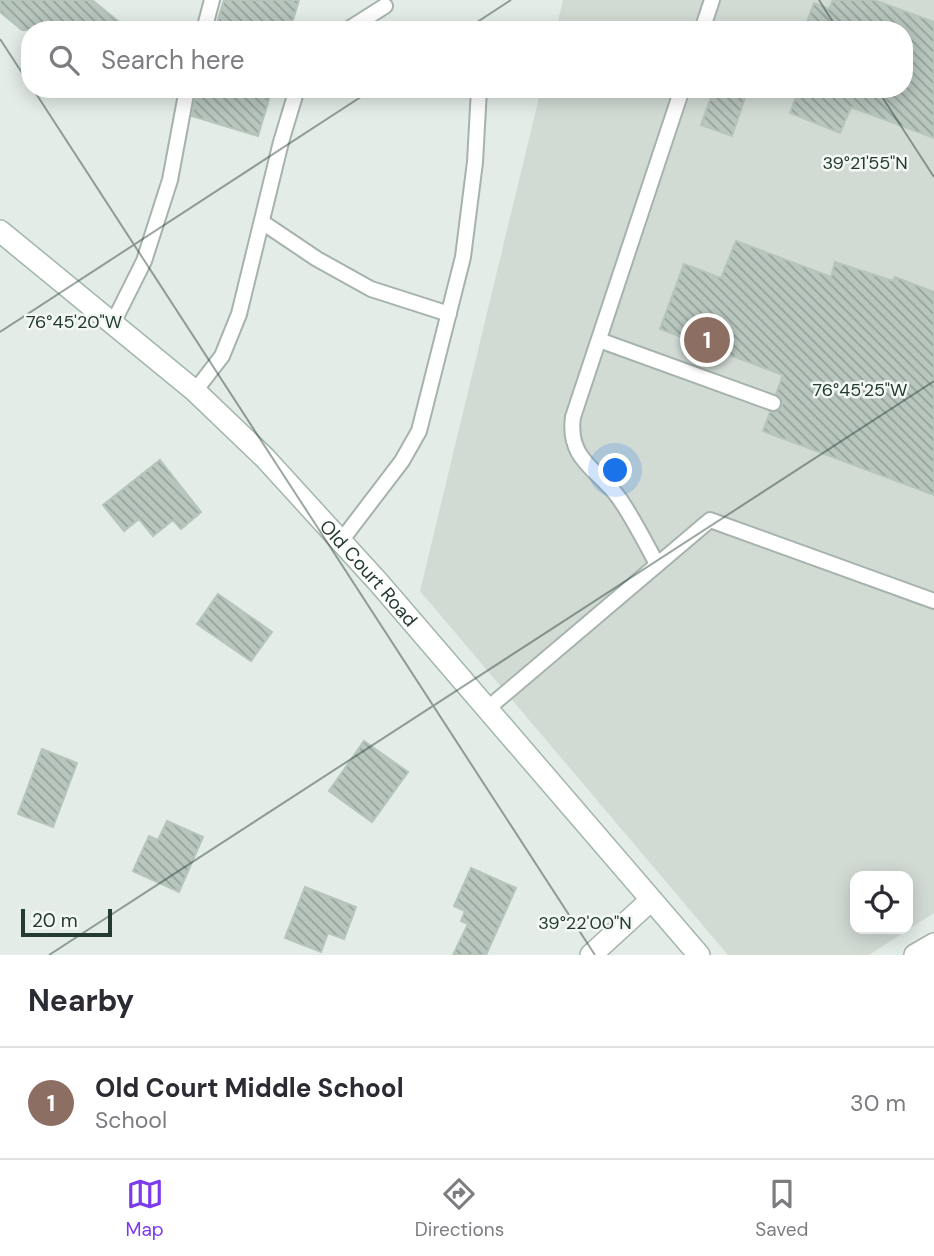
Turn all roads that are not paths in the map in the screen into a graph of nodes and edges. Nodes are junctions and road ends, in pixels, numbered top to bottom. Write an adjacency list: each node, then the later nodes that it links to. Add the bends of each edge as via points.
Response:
1 (212, 0): 4 (lane)
2 (712, 0): 6 (lane)
3 (385, 6): 5 (lane)
4 (206, 21)
5 (361, 21)
6 (705, 21)
7 (185, 98): 14 (lane, via 170,180 144,261)
8 (294, 98): 11 (lane)
9 (479, 98): 13 (lane, via 463,257)
10 (679, 98): 15 (lane)
11 (262, 222): 13 (lane, via 371,289); 16 (lane, via 239,314 222,356)
12 (0, 231): 14 (main road, Old Court Road)
13 (449, 314): 18 (lane, via 419,431)
14 (113, 323): 16 (main road, Old Court Road)
15 (599, 340): 17 (lane); 19 (lane, via 571,431 576,449 619,499)
16 (195, 391): 18 (main road, Old Court Road)
17 (773, 402)
18 (341, 541): 21 (main road, Old Court Road)
19 (657, 564): 20 (lane, via 710,520); 21 (lane)
20 (934, 601)
21 (487, 709): 22 (main road, Old Court Road)
22 (651, 900): 24 (main road); 25 (main road, Old Court Road)
23 (934, 944): 26 (main road)
24 (591, 955)
25 (699, 955)
26 (915, 955)

